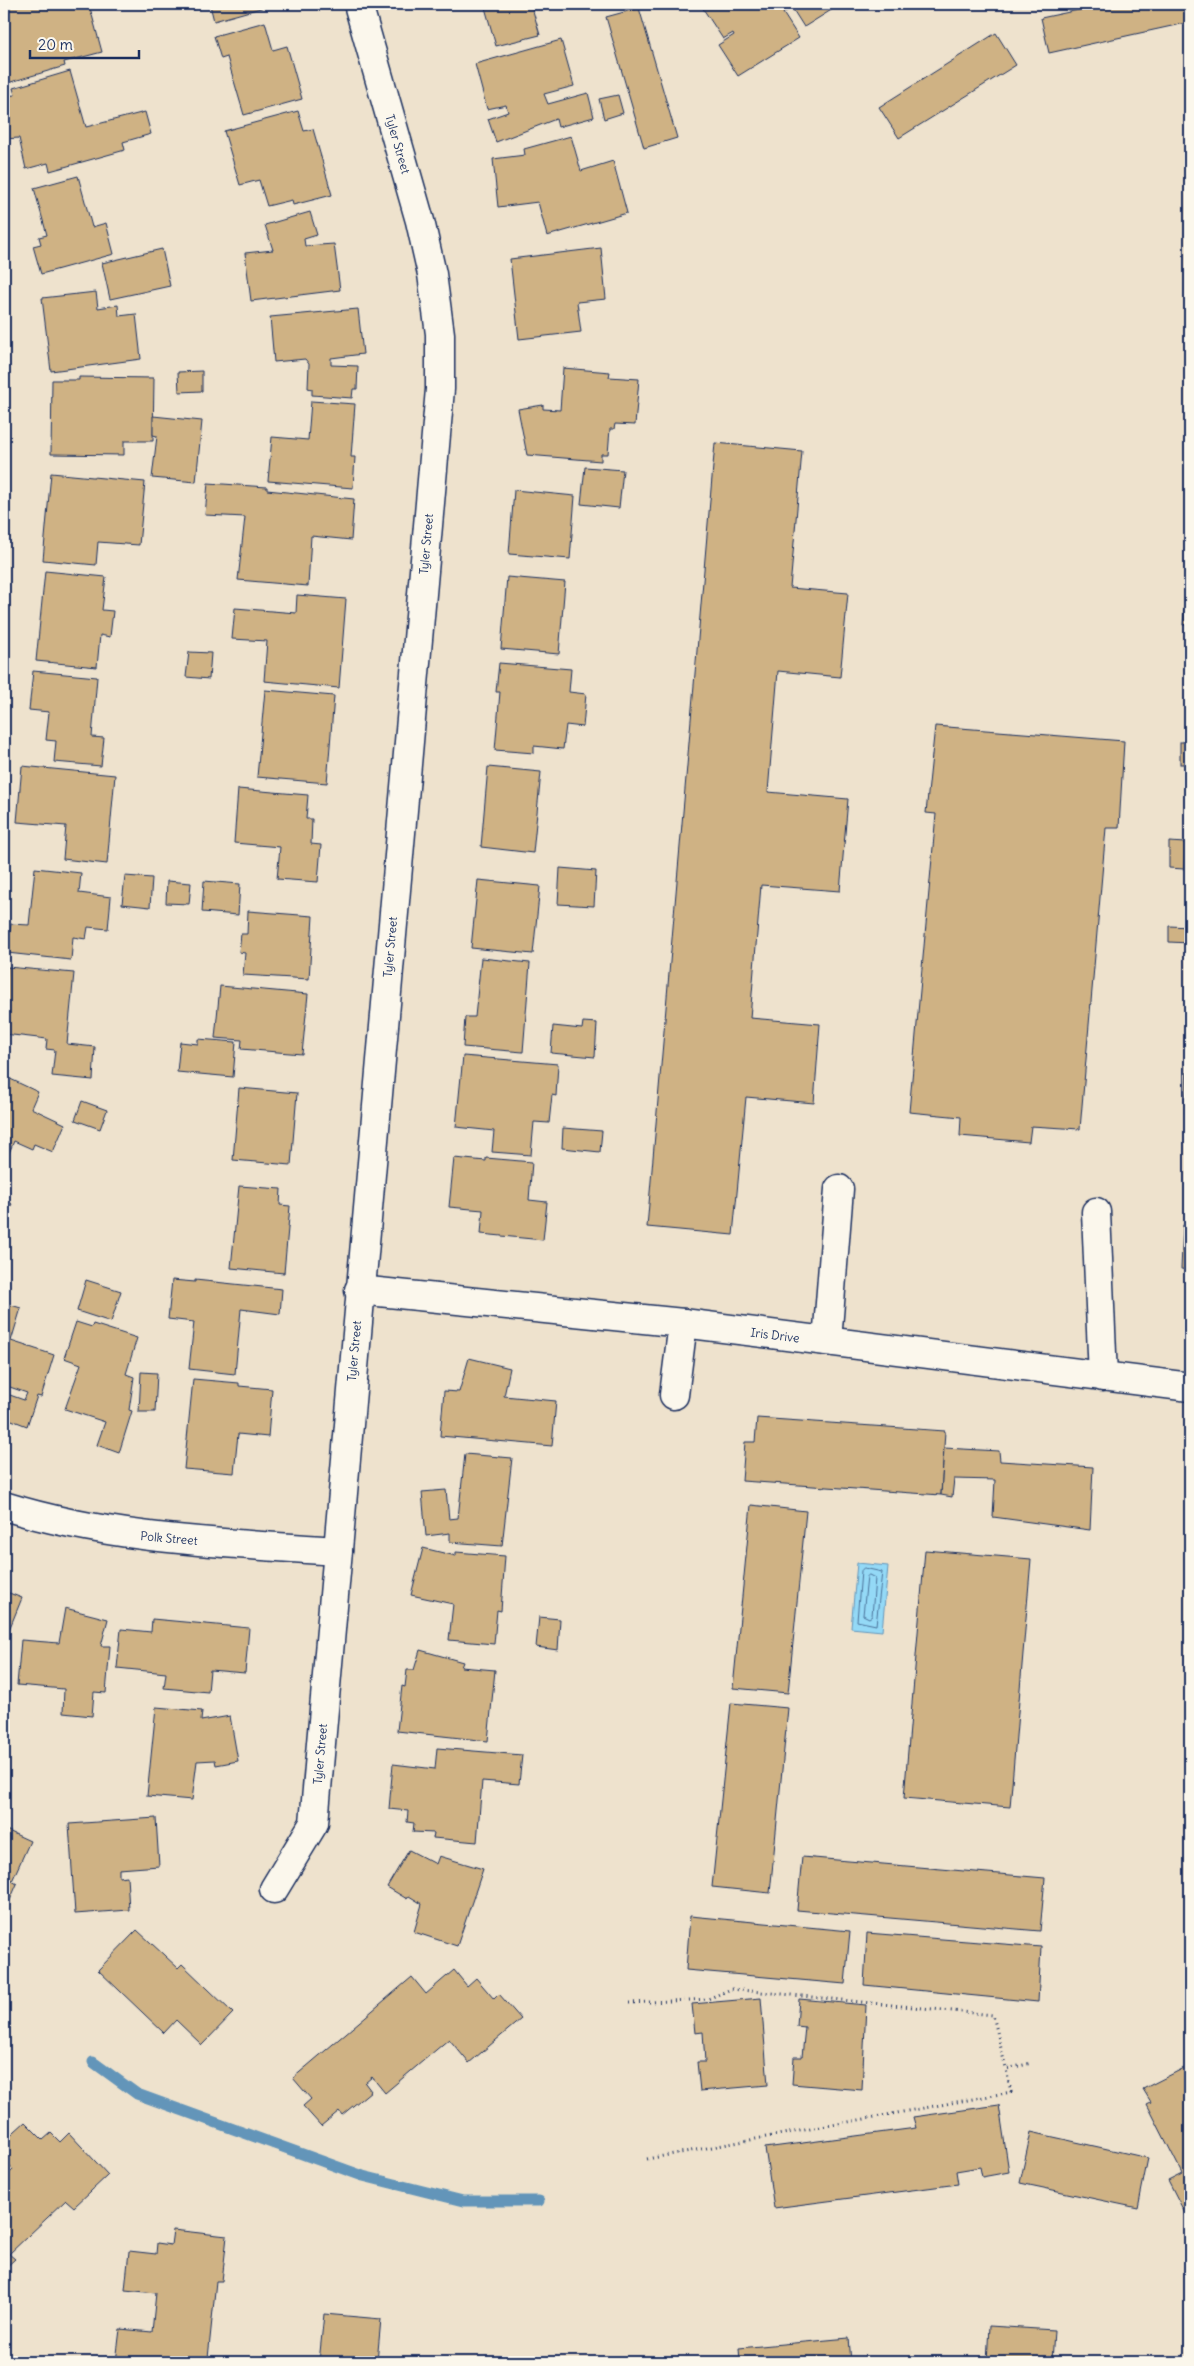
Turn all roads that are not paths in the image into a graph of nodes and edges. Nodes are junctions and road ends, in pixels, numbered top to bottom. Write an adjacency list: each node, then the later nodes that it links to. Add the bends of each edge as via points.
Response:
1 (358, 4): 4 (street, Tyler Street, via 420,221 440,334 437,433)
2 (839, 1189): 6 (street)
3 (1096, 1212): 7 (street)
4 (359, 1290): 5 (street, Iris Drive); 11 (street, Tyler Street)
5 (683, 1323): 6 (street, Iris Drive); 9 (street)
6 (827, 1341): 7 (street, Iris Drive)
7 (1103, 1377): 8 (street, Iris Drive)
8 (1190, 1387)
9 (674, 1395)
10 (4, 1506): 11 (street, Polk Street, via 85,1528 134,1535)
11 (338, 1551): 12 (street, Tyler Street, via 314,1823)
12 (274, 1889)

